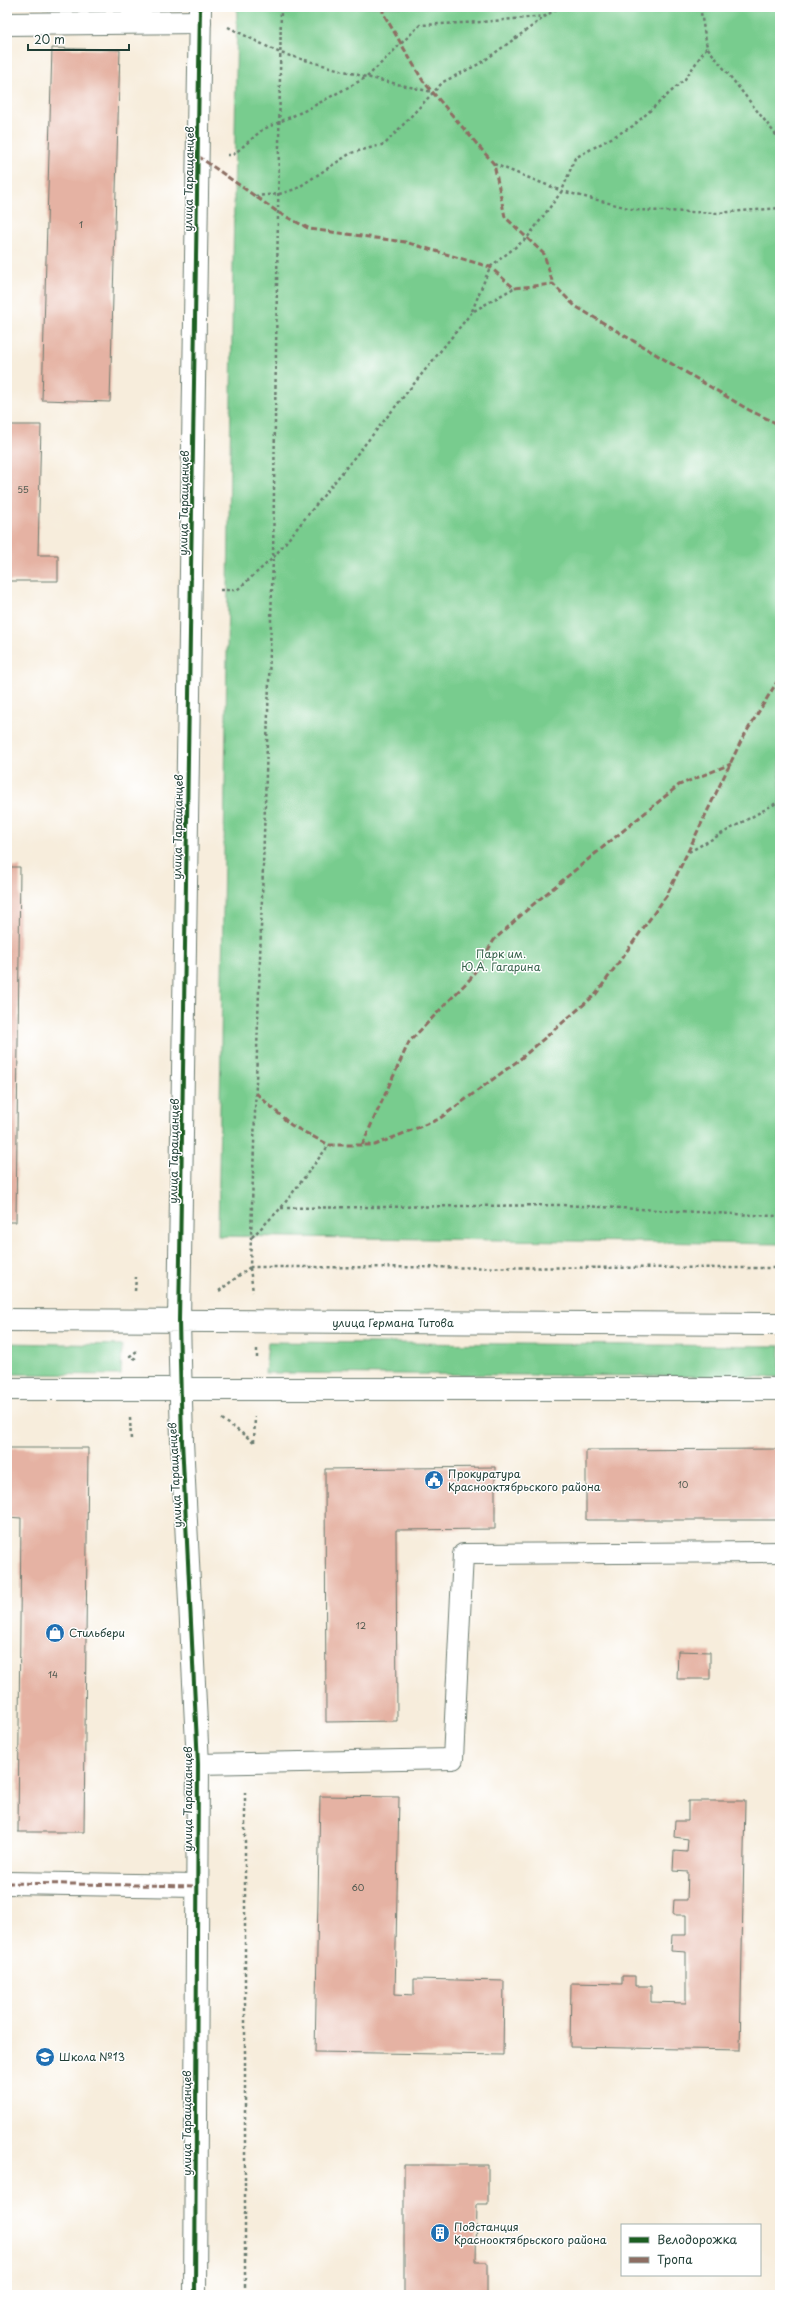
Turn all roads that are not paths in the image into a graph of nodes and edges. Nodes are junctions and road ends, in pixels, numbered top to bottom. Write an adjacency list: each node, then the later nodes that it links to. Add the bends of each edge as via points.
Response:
1 (200, 14): 2 (street); 4 (street, улица Таращанцев)
2 (7, 24)
3 (7, 1320): 4 (street, улица Германа Титова)
4 (179, 1321): 5 (street, улица Германа Титова); 7 (street, улица Таращанцев)
5 (780, 1324)
6 (7, 1388): 7 (street)
7 (180, 1389): 8 (street); 10 (street, улица Таращанцев)
8 (780, 1389)
9 (780, 1552): 10 (lane, via 463,1554 453,1760)
10 (198, 1764): 12 (street, улица Таращанцев)
11 (7, 1883): 12 (street)
12 (197, 1886): 13 (street, улица Таращанцев)
13 (195, 2295)

